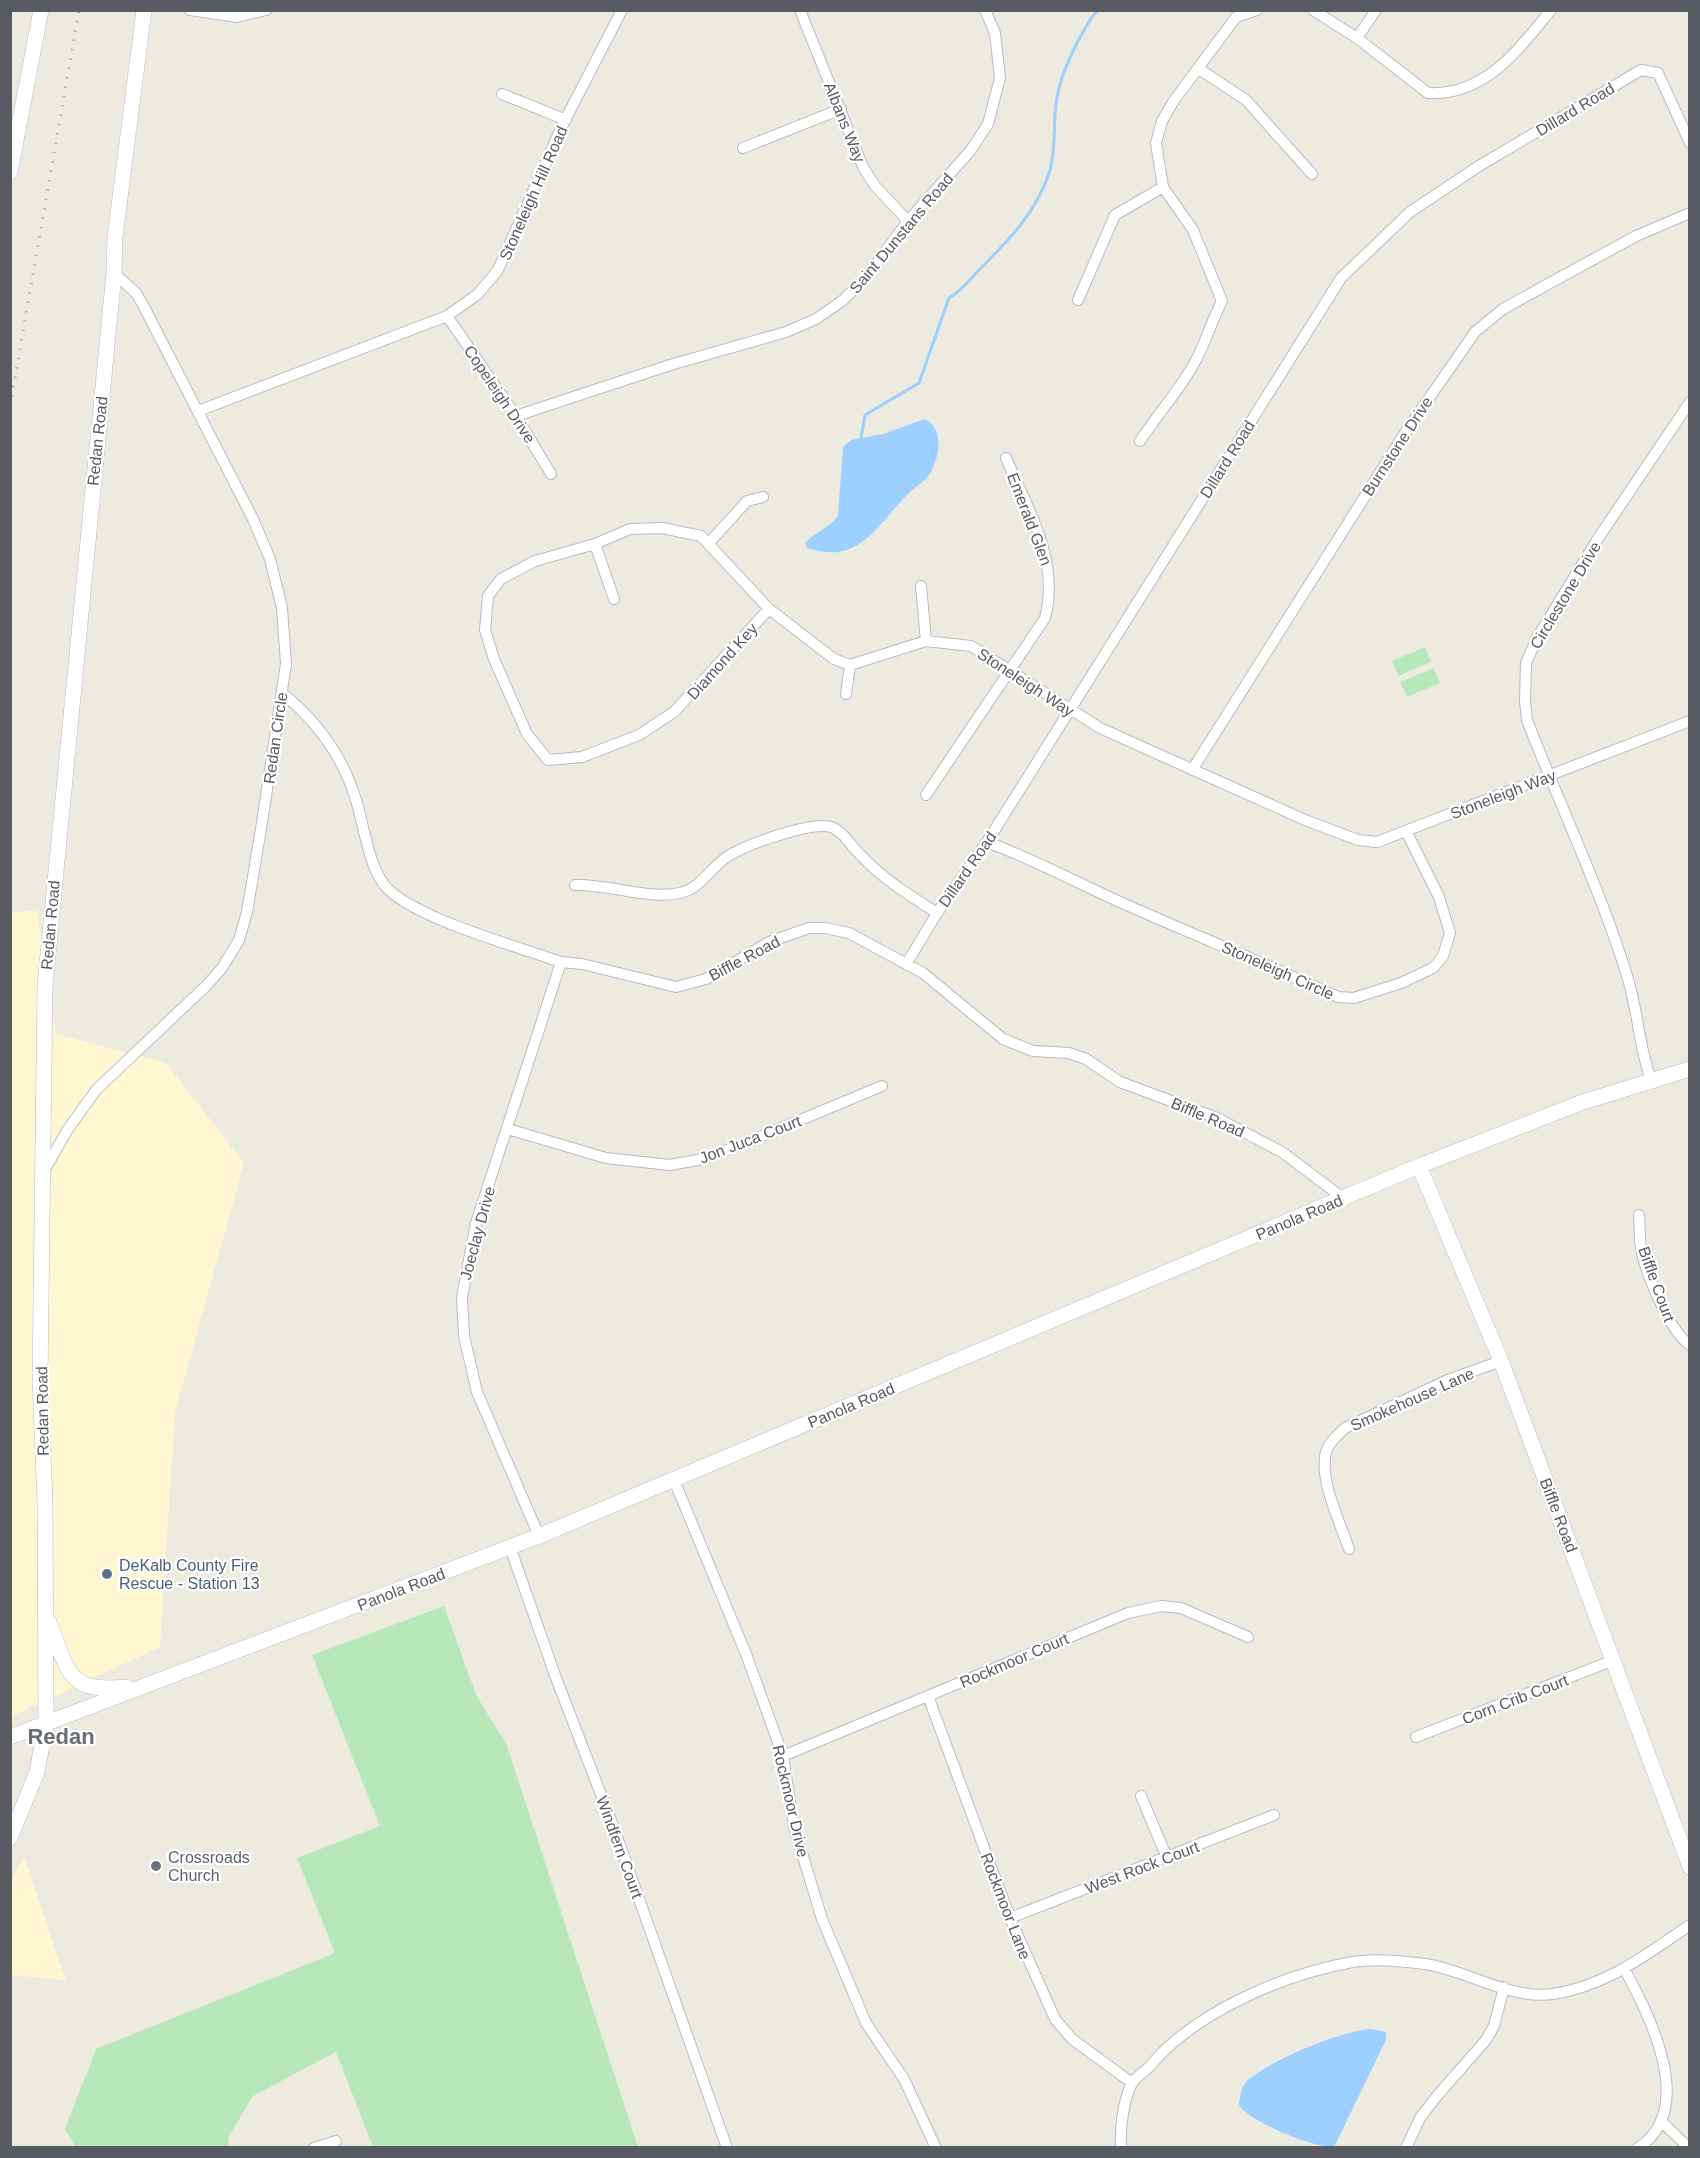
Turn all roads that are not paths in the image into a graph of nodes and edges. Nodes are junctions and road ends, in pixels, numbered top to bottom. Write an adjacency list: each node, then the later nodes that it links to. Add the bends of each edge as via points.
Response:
1 (40, 10): 19 (main road)
2 (144, 10): 24 (main road, Redan Road, via 117,215)
3 (190, 10): 4 (street, via 237,17)
4 (266, 10)
5 (622, 10): 16 (street, Stoneleigh Hill Road)
6 (800, 10): 15 (street, Albans Way)
7 (986, 10): 23 (street, Saint Dunstans Road, via 1000,57 994,109 971,150)
8 (1257, 10): 13 (street, via 1236,17)
9 (1313, 10): 12 (street)
10 (1376, 10): 12 (street)
11 (1551, 10): 12 (street, via 1497,71 1472,85 1441,94 1428,93)
12 (1357, 38)
13 (1199, 69): 20 (street, via 1246,100); 21 (street, via 1162,121 1156,143)
14 (502, 94): 16 (street)
15 (841, 109): 18 (street); 23 (street, Albans Way, via 863,167)
16 (566, 120): 26 (street, Stoneleigh Hill Road, via 498,270 478,294)
17 (1689, 143): 44 (street, Dillard Road, via 1658,73 1641,70 1479,166 1410,212 1341,278)
18 (743, 148)
19 (10, 172)
20 (1312, 174)
21 (1163, 187): 25 (street, via 1115,215); 30 (street, via 1193,230 1222,301 1186,378)
22 (1689, 213): 46 (street, Burnstone Drive, via 1636,236 1503,309 1475,332 1405,433)
23 (908, 221): 29 (street, Saint Dunstans Road, via 864,280 842,301 808,322)
24 (114, 273): 28 (street, Redan Circle, via 136,293); 60 (main road, Redan Road, via 45,985)
25 (1078, 300)
26 (447, 316): 28 (street, Stoneleigh Hill Road); 29 (street, Copeleigh Drive)
27 (1689, 402): 47 (street, Circlestone Drive, via 1598,540 1537,638 1526,663 1527,720)
28 (198, 411): 42 (street, Redan Circle, via 270,559 285,631)
29 (516, 416): 32 (street, Copeleigh Drive)
30 (1140, 441)
31 (1006, 458): 41 (street, Emerald Glen, via 1039,532 1050,573 1045,618)
32 (551, 474)
33 (763, 497): 34 (street, via 747,501)
34 (709, 543): 35 (street, via 701,536 662,528 630,529); 38 (street)
35 (595, 544): 37 (street); 38 (street, Diamond Key, via 535,561 501,579 489,596 485,630 512,704 527,734 548,760 582,757 639,735 674,712)
36 (921, 585): 39 (street)
37 (614, 599)
38 (769, 609): 40 (street, via 834,659)
39 (926, 641): 40 (street, Stoneleigh Way); 41 (street, Stoneleigh Way, via 971,646)
40 (850, 664): 43 (street)
41 (1008, 672): 44 (street, Stoneleigh Way); 48 (street, Emerald Glen)
42 (282, 693): 53 (street, Biffle Road, via 326,737 341,765 356,798 371,856 386,888 426,913); 60 (street, Redan Circle, via 247,912 239,940 206,986 97,1089)
43 (846, 694)
44 (1069, 709): 46 (street, Stoneleigh Way, via 1100,728); 50 (street, Dillard Road)
45 (1689, 721): 47 (street, Stoneleigh Way)
46 (1192, 770): 49 (street, Stoneleigh Way, via 1358,840 1377,842)
47 (1548, 776): 49 (street, Stoneleigh Way); 56 (street, Circlestone Drive, via 1592,876 1628,980)
48 (926, 795)
49 (1406, 831): 50 (street, Stoneleigh Circle, via 1439,897 1450,933 1433,968 1354,998 1338,997 1033,859)
50 (987, 842): 52 (street, Dillard Road)
51 (575, 885): 52 (street, via 599,884 656,895 682,893 699,884 729,855 803,826 831,827 842,833 874,871)
52 (937, 913): 54 (street, Dillard Road)
53 (561, 962): 54 (street, Biffle Road, via 676,987 706,979 769,942 809,928 825,928 849,933); 58 (street, Joeclay Drive)
54 (907, 963): 61 (street, Biffle Road, via 939,984 1003,1039 1032,1051 1069,1053 1086,1059 1120,1082 1217,1118 1282,1152)
55 (1689, 1070): 56 (main road, Panola Road)
56 (1651, 1080): 59 (main road, Panola Road, via 1583,1102)
57 (882, 1086): 58 (street, Jon Juca Court, via 703,1159 670,1165 606,1158)
58 (508, 1129): 66 (street, Joeclay Drive, via 467,1262 462,1297 464,1336 477,1392)
59 (1419, 1166): 61 (main road, Panola Road); 64 (main road, Biffle Road)
60 (44, 1171): 69 (main road, Redan Road, via 40,1380)
61 (1343, 1198): 65 (main road, Panola Road)
62 (1639, 1215): 63 (street, Biffle Court, via 1641,1250 1669,1323)
63 (1689, 1345)
64 (1501, 1361): 68 (street, Smokehouse Lane, via 1448,1380 1345,1428 1334,1438 1327,1449 1324,1474); 71 (main road, Biffle Road)
65 (674, 1479): 66 (main road, Panola Road); 77 (street, Rockmoor Drive)
66 (539, 1536): 67 (main road, Panola Road)
67 (510, 1547): 72 (main road, Panola Road); 91 (street, Windfern Court)
68 (1349, 1548)
69 (46, 1615): 72 (main road, via 72,1676 82,1685 109,1689); 74 (main road, Redan Road)
70 (1248, 1637): 73 (street, Rockmoor Court, via 1181,1608 1161,1606 1128,1613)
71 (1614, 1660): 76 (street, Corn Crib Court); 82 (main road, Biffle Road)
72 (155, 1682): 74 (main road, Panola Road)
73 (928, 1696): 77 (street, Rockmoor Court); 83 (street, Rockmoor Lane)
74 (46, 1723): 75 (main road, Panola Road); 80 (main road, Redan Road, via 37,1772)
75 (10, 1737)
76 (1416, 1737)
77 (783, 1756): 92 (street, Rockmoor Drive, via 794,1827 822,1919 866,2022 904,2079)
78 (1141, 1796): 81 (street)
79 (1274, 1815): 81 (street, West Rock Court)
80 (10, 1838)
81 (1167, 1858): 83 (street, West Rock Court)
82 (1689, 1867)
83 (1010, 1918): 87 (street, Rockmoor Lane, via 1055,2019 1072,2039)
84 (1689, 1925): 85 (street)
85 (1624, 1970): 86 (street, via 1588,1986 1551,1994 1523,1993); 88 (street, via 1648,2013 1663,2058 1667,2090)
86 (1504, 1987): 87 (street, via 1427,1964 1355,1961 1322,1969 1257,1991 1211,2016 1163,2050); 94 (street, via 1494,2026 1486,2040 1430,2104)
87 (1131, 2083): 93 (street)
88 (1660, 2121): 95 (street, via 1649,2141); 96 (street)
89 (336, 2141): 90 (street)
90 (314, 2148)
91 (727, 2148)
92 (936, 2148)
93 (1121, 2148)
94 (1406, 2148)
95 (1638, 2148)
96 (1689, 2148)

